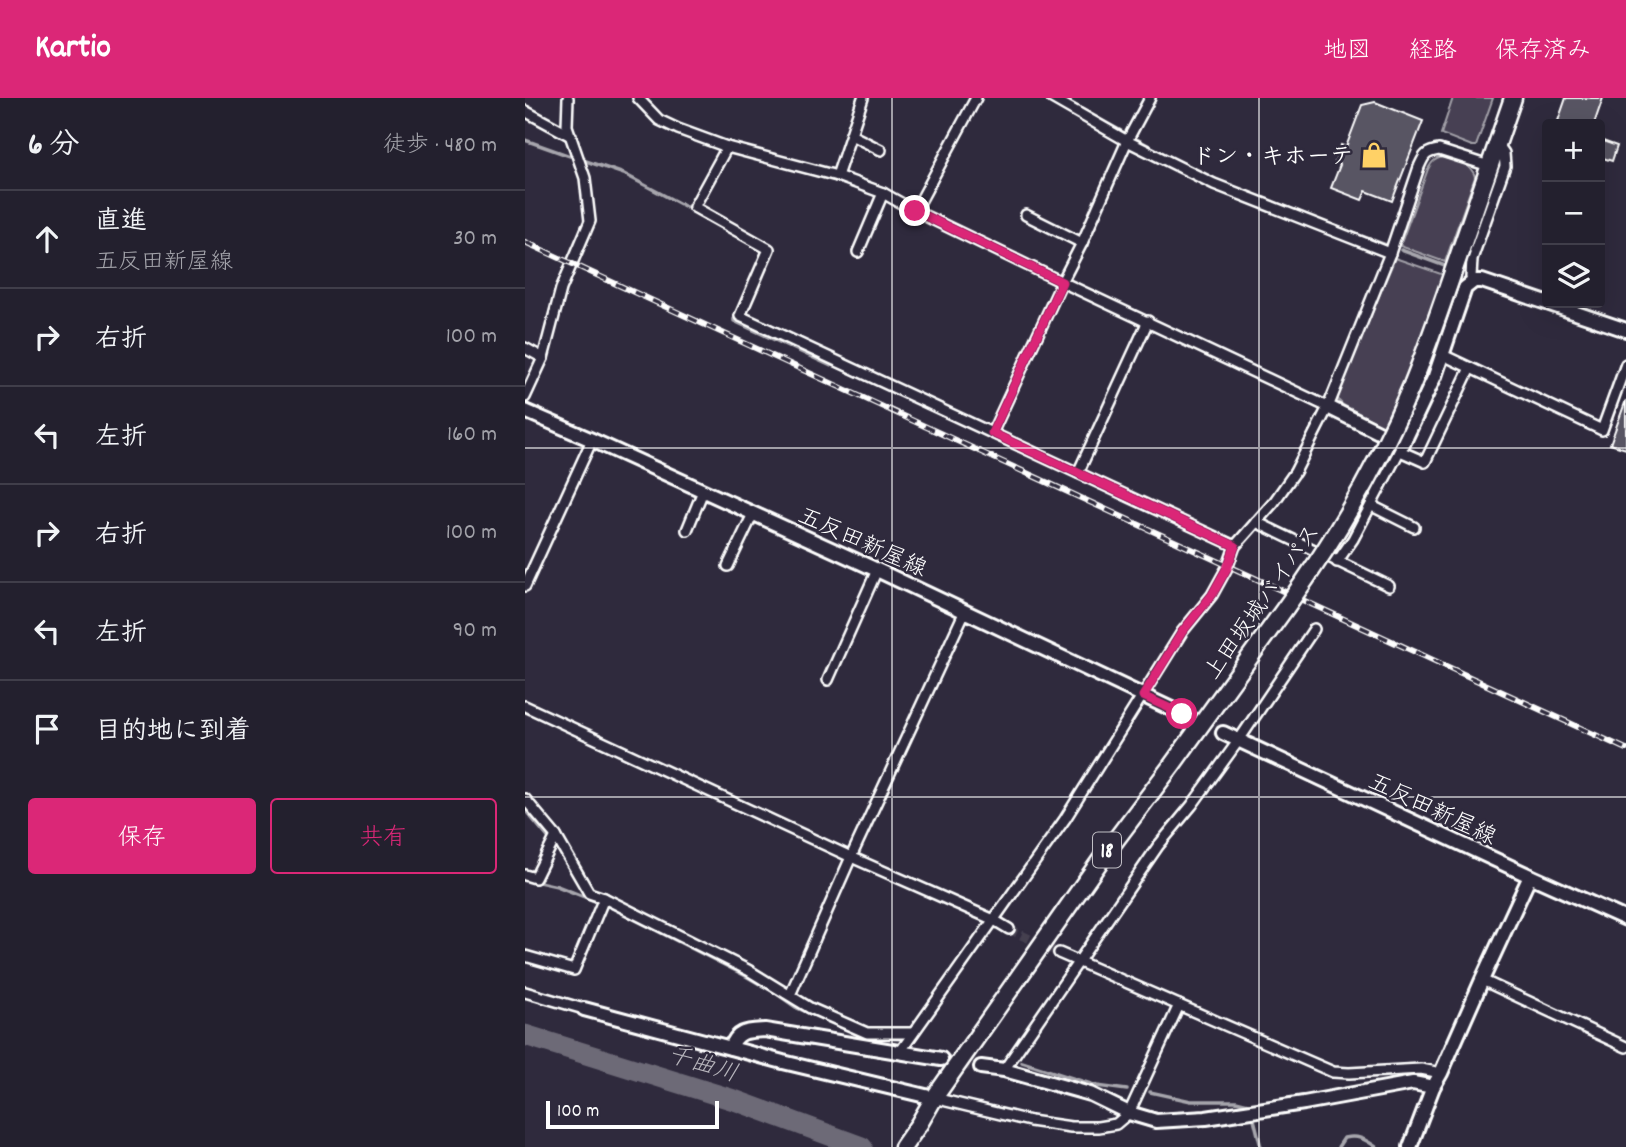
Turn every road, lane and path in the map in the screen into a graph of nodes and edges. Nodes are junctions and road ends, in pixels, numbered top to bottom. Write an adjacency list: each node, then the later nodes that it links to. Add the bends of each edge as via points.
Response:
1 (568, 98): 10 (street)
2 (638, 98): 12 (street, via 659,120)
3 (863, 98): 9 (street)
4 (976, 98): 17 (street)
5 (1052, 98): 11 (street)
6 (1150, 98): 11 (street)
7 (1513, 98): 14 (highway, 上田坂城バイパス / 18, via 1497,143)
8 (525, 111): 10 (street)
9 (851, 135): 13 (street); 15 (street)
10 (571, 136): 28 (street, via 585,178 590,221 561,289)
11 (1127, 141): 19 (street); 21 (street, via 1214,184)
12 (727, 147): 15 (street); 34 (street, via 694,207 769,249 740,316)
13 (881, 150)
14 (1497, 166): 21 (street, via 1430,151 1419,167); 22 (street, via 1472,259); 84 (highway, 上田坂城バイパス / 18, bridge, via 1461,249 1412,386 1343,522)
15 (838, 176): 16 (street)
16 (883, 193): 17 (street); 20 (street)
17 (915, 211): 23 (street)
18 (1026, 215): 19 (street)
19 (1082, 243): 23 (street)
20 (858, 252)
21 (1390, 253): 32 (street)
22 (1474, 281): 25 (street); 27 (street, via 1465,288)
23 (1062, 282): 24 (street); 34 (street)
24 (1148, 321): 32 (street); 37 (street)
25 (1626, 330)
26 (525, 348): 28 (street)
27 (1443, 355): 30 (street); 36 (street)
28 (543, 358): 31 (street)
29 (1626, 364): 30 (street, via 1602,430)
30 (1470, 368): 36 (street, via 1425,462)
31 (525, 397)
32 (1328, 407): 36 (street); 41 (street, via 1295,472)
33 (525, 411): 35 (street, 五反田新屋線)
34 (992, 433): 37 (street)
35 (592, 440): 38 (street, 五反田新屋線); 48 (street)
36 (1402, 448): 39 (street)
37 (1078, 474): 44 (street)
38 (703, 491): 40 (street, 五反田新屋線); 43 (street)
39 (1372, 506): 42 (street); 45 (street)
40 (753, 514): 46 (street); 47 (street, 五反田新屋線)
41 (1256, 522): 44 (street); 45 (street)
42 (1414, 527)
43 (687, 530)
44 (1235, 546): 53 (street, via 1212,595 1182,632)
45 (1337, 562): 49 (street)
46 (728, 566)
47 (877, 570): 50 (street, 五反田新屋線); 52 (street)
48 (525, 586)
49 (1389, 586)
50 (965, 611): 53 (street, 五反田新屋線); 60 (street)
51 (1314, 629): 57 (street)
52 (828, 680)
53 (1143, 696): 55 (street, 五反田新屋線); 65 (street)
54 (525, 706): 60 (street)
55 (1182, 714)
56 (1223, 733): 57 (street, 五反田新屋線)
57 (1239, 740): 62 (street, 五反田新屋線); 69 (street)
58 (525, 799): 59 (street)
59 (554, 840): 61 (street, via 534,878); 63 (street, via 589,893)
60 (851, 857): 65 (street); 72 (street)
61 (525, 875)
62 (1529, 876): 64 (street, 五反田新屋線); 70 (street)
63 (602, 902): 68 (street, via 574,970); 72 (street, via 748,970)
64 (1626, 919)
65 (994, 920): 66 (street); 75 (street)
66 (1009, 929)
67 (1059, 953): 69 (street)
68 (525, 956)
69 (1078, 961): 73 (street); 81 (street)
70 (1482, 980): 76 (street); 82 (street)
71 (525, 992): 74 (street)
72 (790, 995): 75 (street, via 867,1033)
73 (1179, 1005): 82 (street, via 1333,1072 1420,1069); 85 (street)
74 (584, 1009): 77 (street)
75 (913, 1033): 78 (street)
76 (1626, 1047)
77 (731, 1048): 78 (street, via 742,1032 765,1030); 84 (street)
78 (900, 1052): 79 (street)
79 (941, 1059)
80 (981, 1067): 81 (street)
81 (1004, 1070): 85 (street, via 1090,1094)
82 (1441, 1073): 83 (street)
83 (1433, 1087): 85 (street, via 1413,1083 1206,1118 1156,1121); 87 (street)
84 (934, 1098): 85 (street, via 1071,1127 1116,1125); 86 (highway, 上田坂城バイパス / 18)
85 (1129, 1113)
86 (903, 1147)
87 (1410, 1147)

